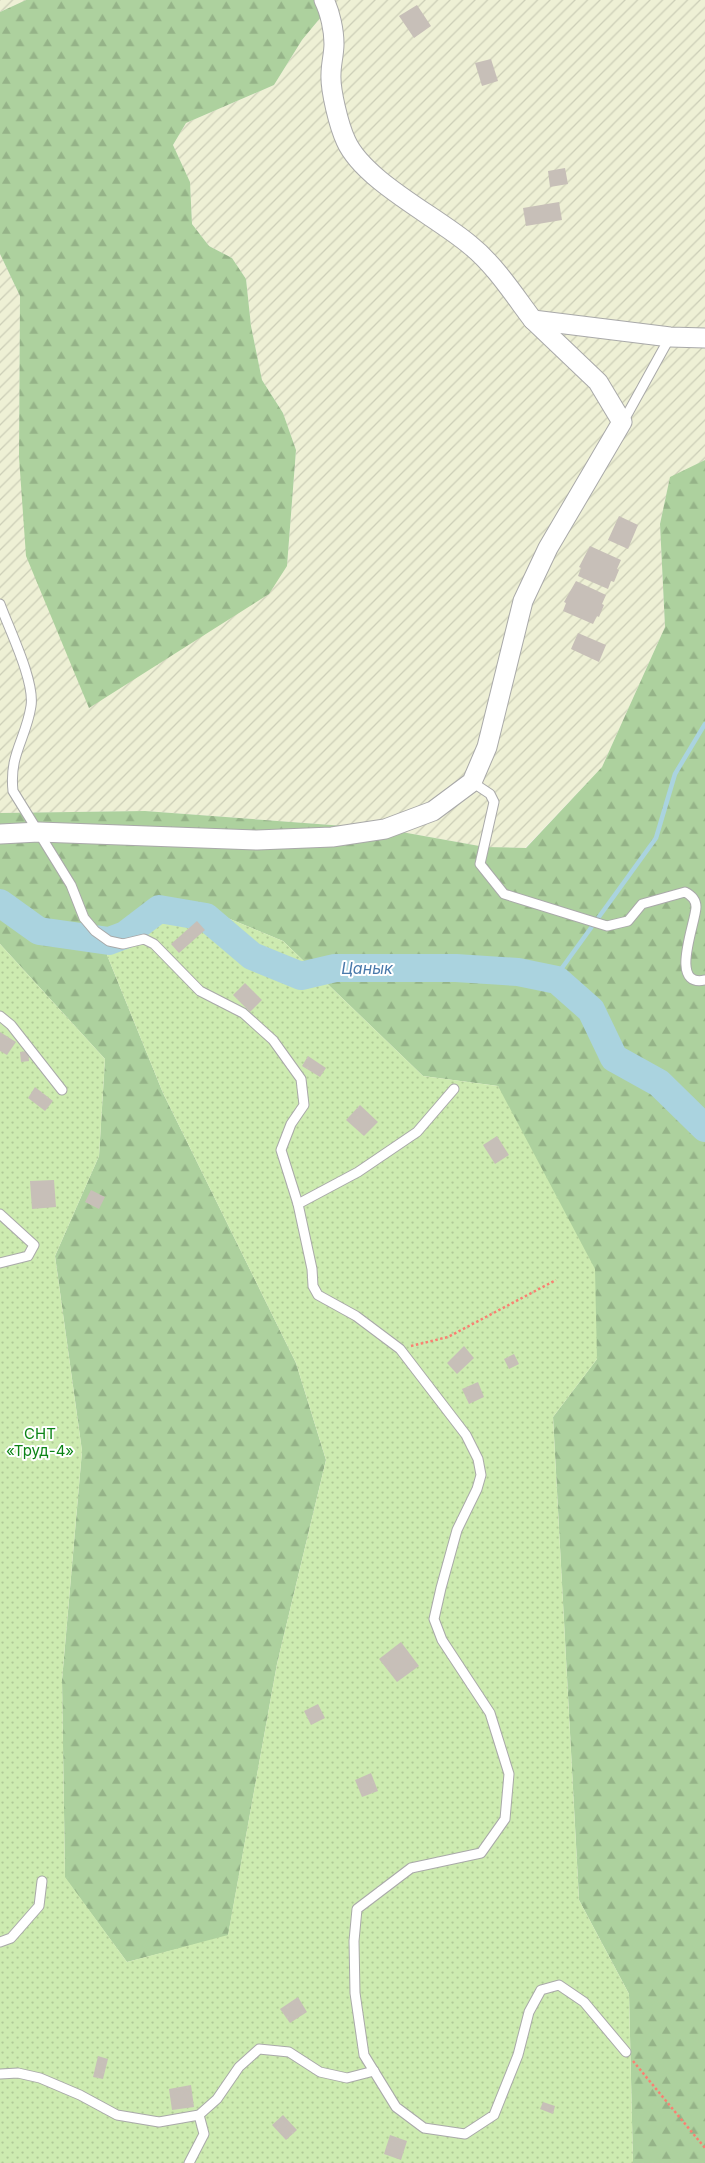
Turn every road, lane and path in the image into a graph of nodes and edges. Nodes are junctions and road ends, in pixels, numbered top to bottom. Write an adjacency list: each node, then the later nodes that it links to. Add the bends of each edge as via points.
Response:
1 (324, 0): 2 (street, via 334,43 330,76 346,142 363,165 415,207 472,246)
2 (533, 320): 3 (street); 5 (street, via 598,382)
3 (670, 337): 4 (street); 5 (lane)
4 (705, 338)
5 (622, 422): 7 (street, via 548,548 523,600 487,747)
6 (0, 604): 8 (lane, via 28,678 31,705 14,756 13,791)
7 (472, 782): 8 (street, via 433,811 385,829 332,837 257,840); 10 (lane, via 490,794 494,802 480,864 504,894 607,926 628,921 642,904 685,892 693,897 696,906 686,969 691,978)
8 (39, 832): 9 (street); 14 (lane, via 71,885 84,918 95,931 109,941 122,944 144,939 154,944 200,991 243,1013 273,1040 301,1079 304,1106 291,1124 281,1150)
9 (0, 834)
10 (705, 980)
11 (0, 1016): 13 (lane)
12 (454, 1089): 14 (lane, via 417,1132 358,1172)
13 (62, 1090)
14 (298, 1204): 18 (lane, via 313,1286 318,1295 356,1316)
15 (0, 1214): 16 (lane, via 34,1245 28,1256)
16 (0, 1264)
17 (556, 1280): 18 (path, via 448,1337)
18 (400, 1349): 22 (lane, via 466,1435 478,1459 481,1475 458,1530 434,1619 442,1640 490,1713 509,1774 505,1819 482,1853 411,1868 357,1909 355,1993 364,2055)
19 (42, 1881): 20 (lane, via 39,1906 11,1938)
20 (0, 1942)
21 (626, 2052): 22 (lane, via 584,2002 559,1985 541,1990 529,2012 518,2055 494,2115 465,2134 424,2128 396,2107); 25 (path)
22 (374, 2071): 24 (lane, via 347,2078 320,2072 289,2052 259,2049 239,2067 217,2099)
23 (0, 2074): 24 (lane, via 18,2073 40,2078 117,2115 159,2122)
24 (199, 2115): 26 (lane, via 204,2134)
25 (705, 2148)
26 (189, 2163)

